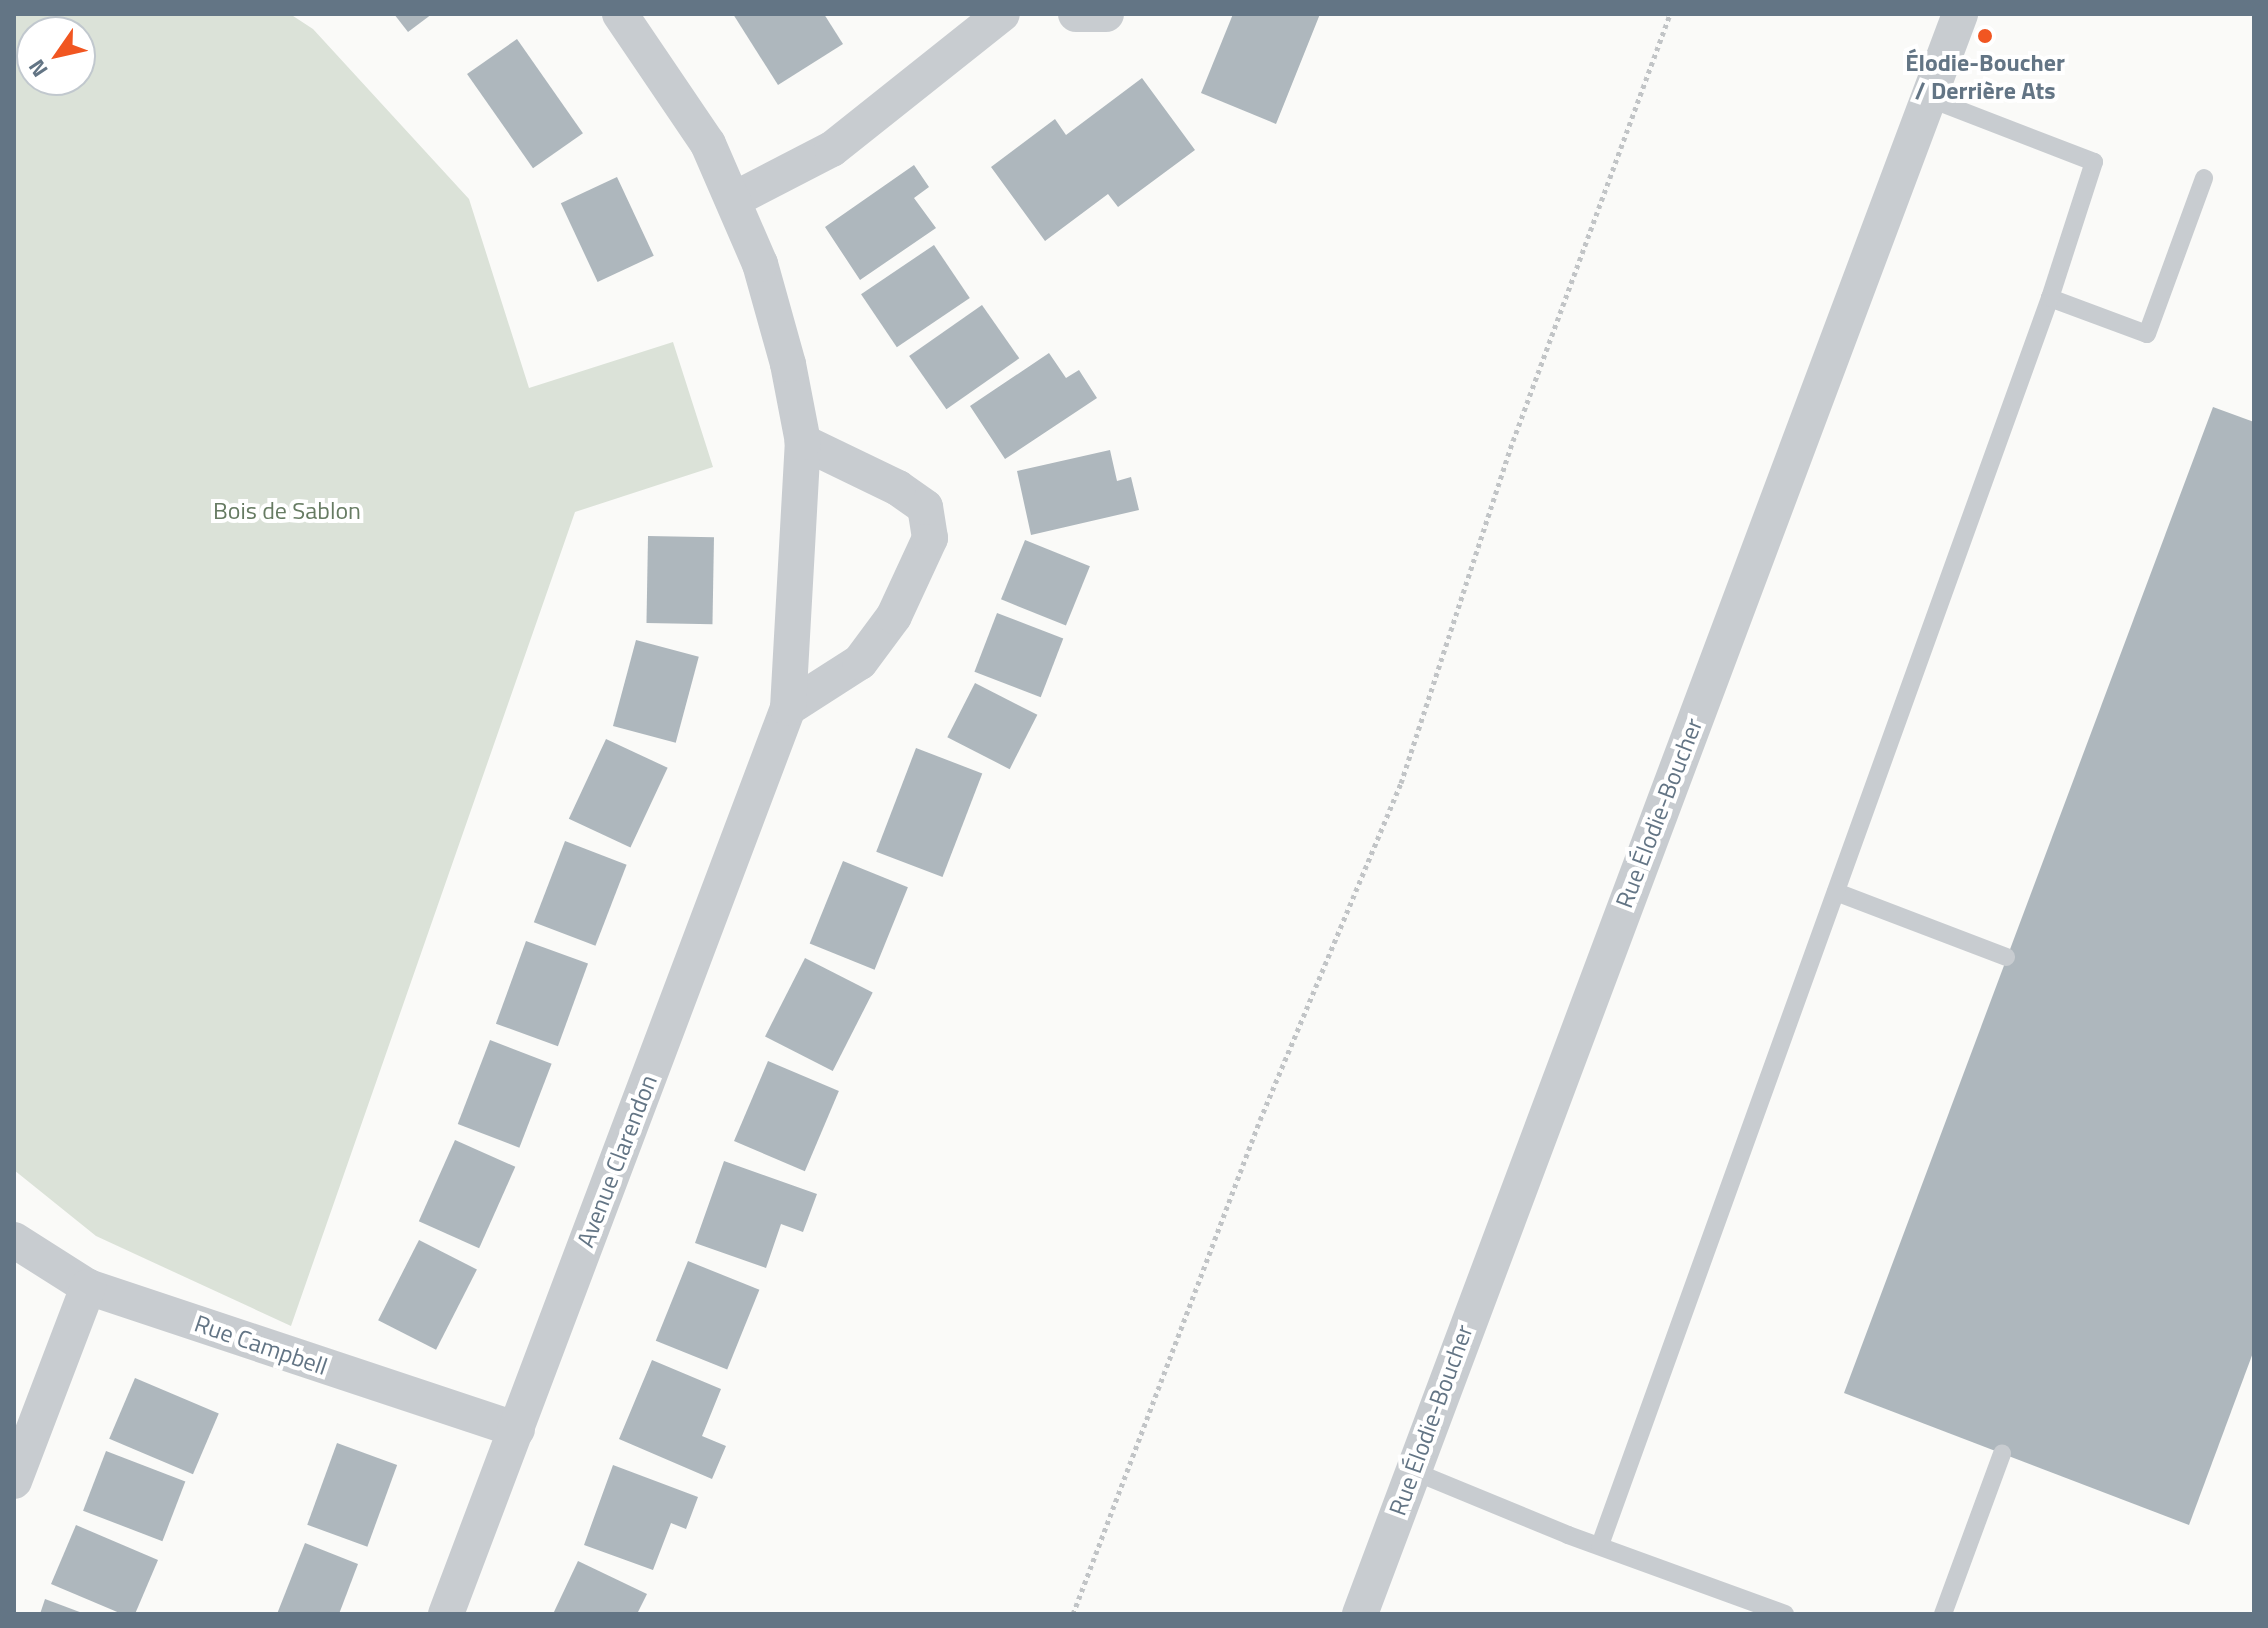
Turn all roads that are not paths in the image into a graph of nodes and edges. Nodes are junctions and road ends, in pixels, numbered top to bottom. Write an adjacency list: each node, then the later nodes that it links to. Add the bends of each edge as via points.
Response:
1 (620, 14): 8 (street, Avenue Clarendon, via 708,144)
2 (1002, 14): 8 (street, via 832,149)
3 (1076, 14): 4 (street)
4 (1106, 14)
5 (1960, 14): 6 (street, Rue Élodie-Boucher)
6 (1928, 98): 9 (lane, via 2094,162); 18 (street, Rue Élodie-Boucher)
7 (2204, 178): 9 (lane, via 2147,334)
8 (733, 200): 10 (street, Avenue Clarendon, via 760,264)
9 (2050, 298): 12 (lane)
10 (803, 442): 11 (street, Avenue Clarendon); 11 (street, via 898,488 925,507 930,538 894,616 860,662)
11 (788, 708): 16 (street, Avenue Clarendon)
12 (1836, 892): 13 (lane); 20 (lane)
13 (2006, 957)
14 (14, 1240): 15 (street, Rue Campbell)
15 (88, 1287): 16 (street, Rue Campbell); 19 (street)
16 (517, 1430): 21 (street, Avenue Clarendon)
17 (2002, 1454): 24 (lane)
18 (1413, 1471): 20 (lane); 22 (street, Rue Élodie-Boucher)
19 (14, 1481)
20 (1600, 1545): 23 (lane)
21 (446, 1614)
22 (1360, 1614)
23 (1785, 1614)
24 (1943, 1614)

